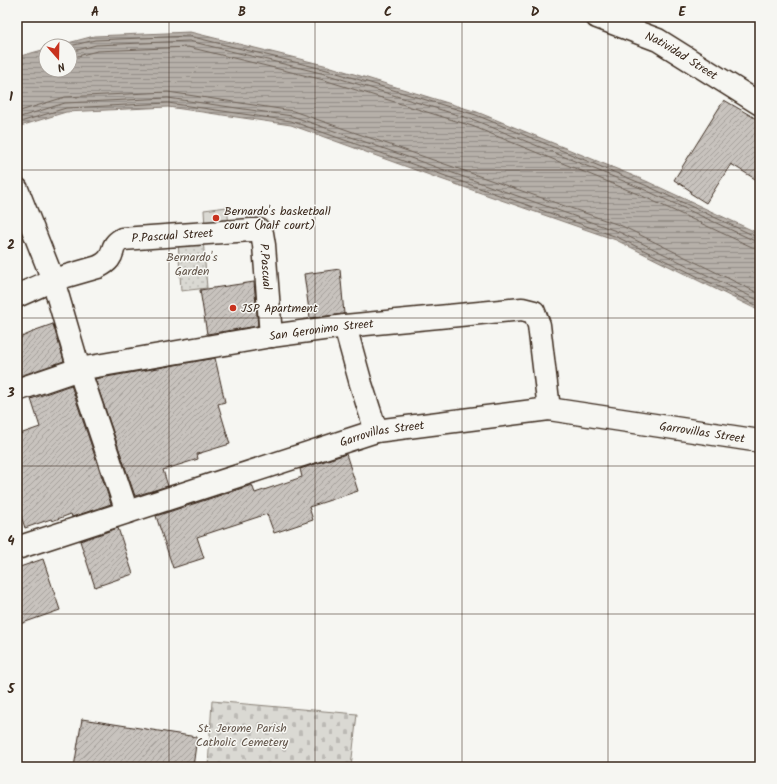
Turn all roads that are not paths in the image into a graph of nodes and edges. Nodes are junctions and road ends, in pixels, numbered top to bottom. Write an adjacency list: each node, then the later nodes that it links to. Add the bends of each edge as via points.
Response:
1 (597, 17): 2 (street, Natividad Street, via 658,40)
2 (760, 104)
3 (17, 189): 5 (street)
4 (252, 230): 5 (street, P.Pascual Street, via 122,240 115,244 110,258 104,264); 8 (street, P.Pascual, via 259,230 263,238)
5 (53, 280): 6 (street, P.Pascual Street); 9 (street)
6 (17, 296)
7 (345, 326): 8 (street, San Geronimo Street); 11 (street, San Geronimo Street, via 522,309 534,312 539,325); 12 (street)
8 (271, 336): 9 (street, San Geronimo Street)
9 (79, 369): 10 (street, San Geronimo Street); 14 (street)
10 (17, 390)
11 (549, 409): 12 (street, Garrovillas Street); 13 (street, Garrovillas Street)
12 (376, 431): 14 (street, Garrovillas Street)
13 (760, 441)
14 (127, 512): 15 (street, Garrovillas Street)
15 (17, 548)

